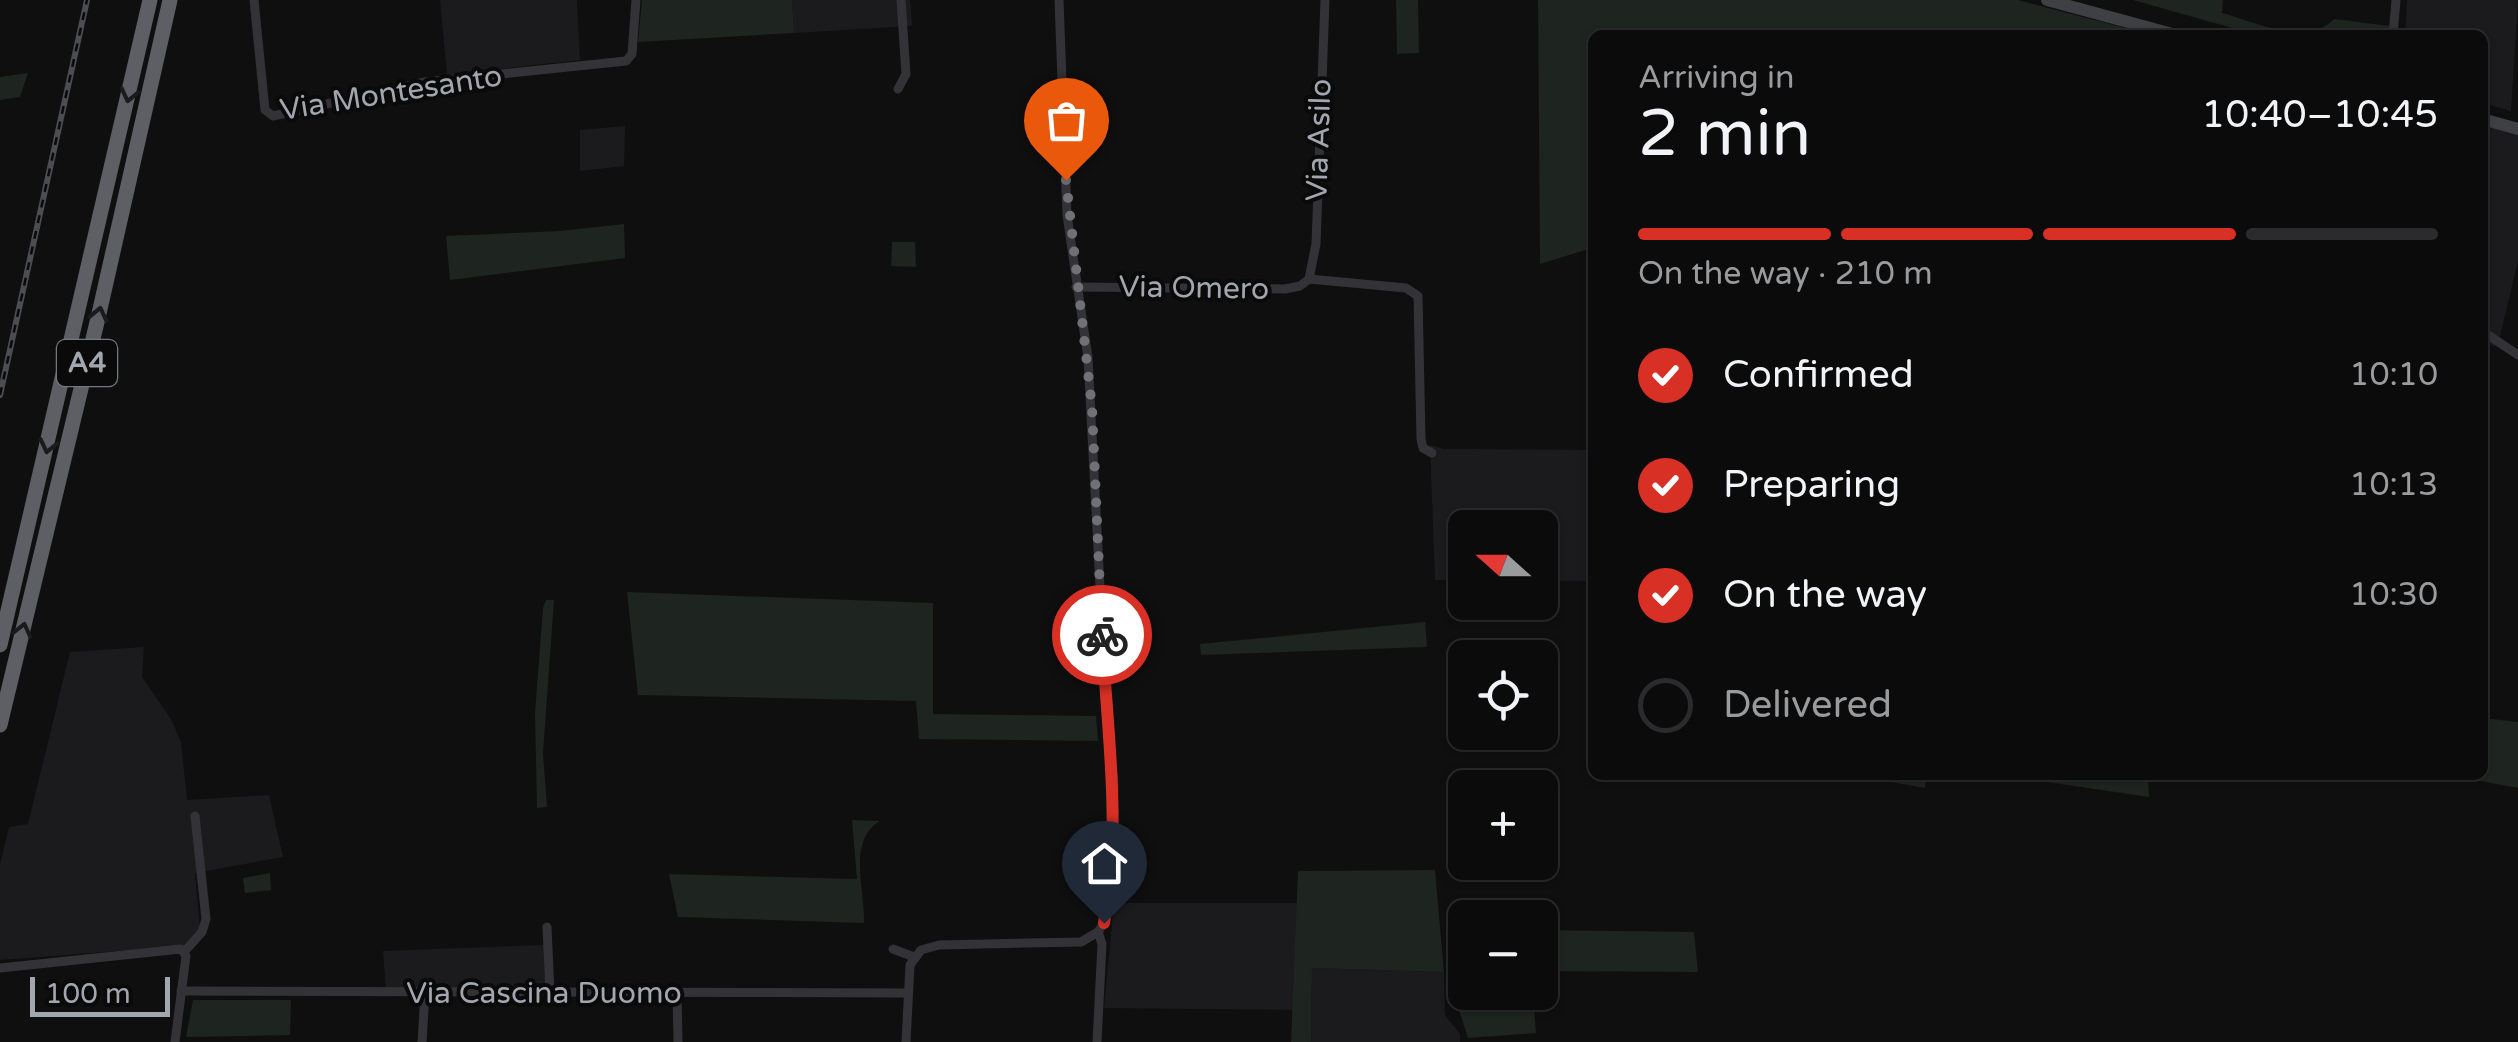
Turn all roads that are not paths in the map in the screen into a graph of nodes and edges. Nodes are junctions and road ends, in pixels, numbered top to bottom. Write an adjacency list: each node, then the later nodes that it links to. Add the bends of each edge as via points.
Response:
1 (150, 0): 20 (highway, A4, one-way to 20)
2 (170, 0): 21 (highway, A4, one-way to 2)
3 (254, 0): 4 (street, Via Montesanto, via 264,110 272,116 426,82 626,61)
4 (636, 0)
5 (902, 0): 12 (street, via 906,74)
6 (1060, 0): 16 (street)
7 (1325, 0): 15 (street, Via Asilo, via 1316,244)
8 (2047, 0): 10 (street)
9 (2396, 0): 11 (street)
10 (2158, 30)
11 (2393, 30)
12 (898, 89)
13 (2488, 121): 14 (street)
14 (2518, 129)
15 (1309, 278): 16 (street, Via Omero, via 1285,289); 19 (street, Via Omero, via 1406,288 1418,296 1421,439)
16 (1076, 287): 24 (street, via 1092,407 1114,785 1106,912)
17 (2488, 335): 18 (street)
18 (2518, 355)
19 (1432, 454)
20 (0, 644)
21 (0, 724)
22 (195, 816): 26 (street, via 206,919)
23 (547, 927): 31 (street)
24 (1098, 932): 27 (street, via 1082,942 939,944); 38 (street)
25 (893, 949): 27 (street)
26 (184, 952): 28 (street); 29 (street)
27 (914, 957): 33 (street)
28 (0, 968)
29 (182, 990): 30 (street, Via Cascina Duomo); 34 (street)
30 (425, 993): 31 (street, Via Cascina Duomo); 35 (street)
31 (550, 993): 32 (street, Via Cascina Duomo)
32 (677, 993): 33 (street, Via Cascina Duomo); 36 (street)
33 (907, 993): 37 (street)
34 (176, 1042)
35 (422, 1042)
36 (678, 1042)
37 (906, 1042)
38 (1097, 1042)

